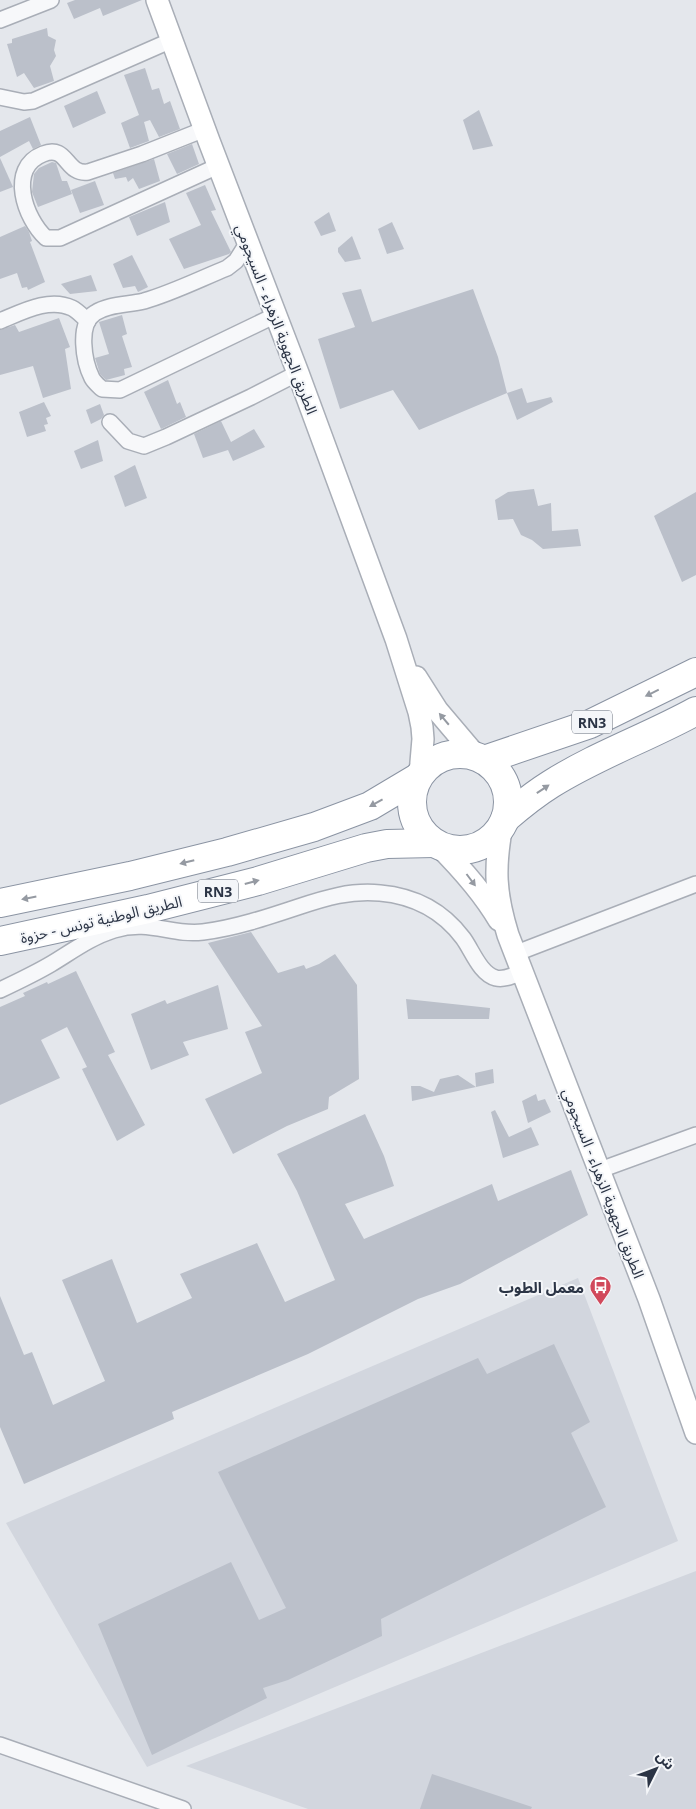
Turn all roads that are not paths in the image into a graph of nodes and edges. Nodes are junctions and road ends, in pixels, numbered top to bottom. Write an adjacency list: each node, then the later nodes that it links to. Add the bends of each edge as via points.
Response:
1 (51, 0): 3 (street)
2 (157, 0): 4 (main road, الطريق الجهوية الزهراء - السيجومي)
3 (0, 20)
4 (172, 40): 5 (street, via 32,101); 6 (main road, الطريق الجهوية الزهراء - السيجومي)
5 (0, 97)
6 (204, 129): 7 (main road, الطريق الجهوية الزهراء - السيجومي); 7 (street, via 88,172 72,169 62,155 44,153 33,160 22,177 28,209 38,231 46,238 60,238)
7 (218, 166): 8 (main road, الطريق الجهوية الزهراء - السيجومي)
8 (248, 242): 9 (main road, الطريق الجهوية الزهراء - السيجومي); 11 (street, via 236,261 227,268 144,300 106,308 94,313)
9 (276, 314): 11 (street, via 154,375 112,391 102,389 88,368 84,333); 12 (main road, الطريق الجهوية الزهراء - السيجومي)
10 (0, 321): 11 (street, via 45,304 59,304 73,309)
11 (88, 321)
12 (298, 373): 13 (street, via 144,446 128,441); 14 (main road, الطريق الجهوية الزهراء - السيجومي)
13 (110, 422)
14 (396, 639): 17 (main road, الطريق الجهوية الزهراء - السيجومي, one-way to 14, via 437,710); 18 (main road, الطريق الجهوية الزهراء - السيجومي, via 422,727)
15 (696, 672): 17 (highway, RN3, one-way to 17, via 590,724)
16 (696, 712): 19 (highway, RN3, one-way to 16, via 552,783)
17 (480, 758): 18 (highway, RN3, via 460,754 445,756 431,763); 19 (highway, via 497,771 505,786 508,802)
18 (419, 776): 20 (highway, via 412,792 415,821); 22 (highway, RN3, one-way to 22, via 370,806 314,826 228,852)
19 (503, 822): 20 (highway, RN3, via 493,837 467,850 452,850); 24 (main road, الطريق الجهوية الزهراء - السيجومي, via 496,880 500,908)
20 (436, 844): 23 (highway, الطريق الوطنية تونس - حزوة / RN3, one-way to 20, via 165,905 366,848 387,844); 24 (main road, الطريق الجهوية الزهراء - السيجومي, one-way to 24, via 465,872 488,902)
21 (696, 884): 24 (street)
22 (0, 903)
23 (0, 941)
24 (515, 954): 25 (street, via 503,978 490,976 463,938 438,912 401,896 358,892 336,895 205,932 144,925 120,928 94,938 26,979); 27 (main road, الطريق الجهوية الزهراء - السيجومي)
25 (0, 990)
26 (696, 1135): 27 (street)
27 (600, 1170): 28 (main road, الطريق الجهوية الزهراء - السيجومي)
28 (696, 1433)
29 (0, 1746): 30 (street)
30 (183, 1809)

